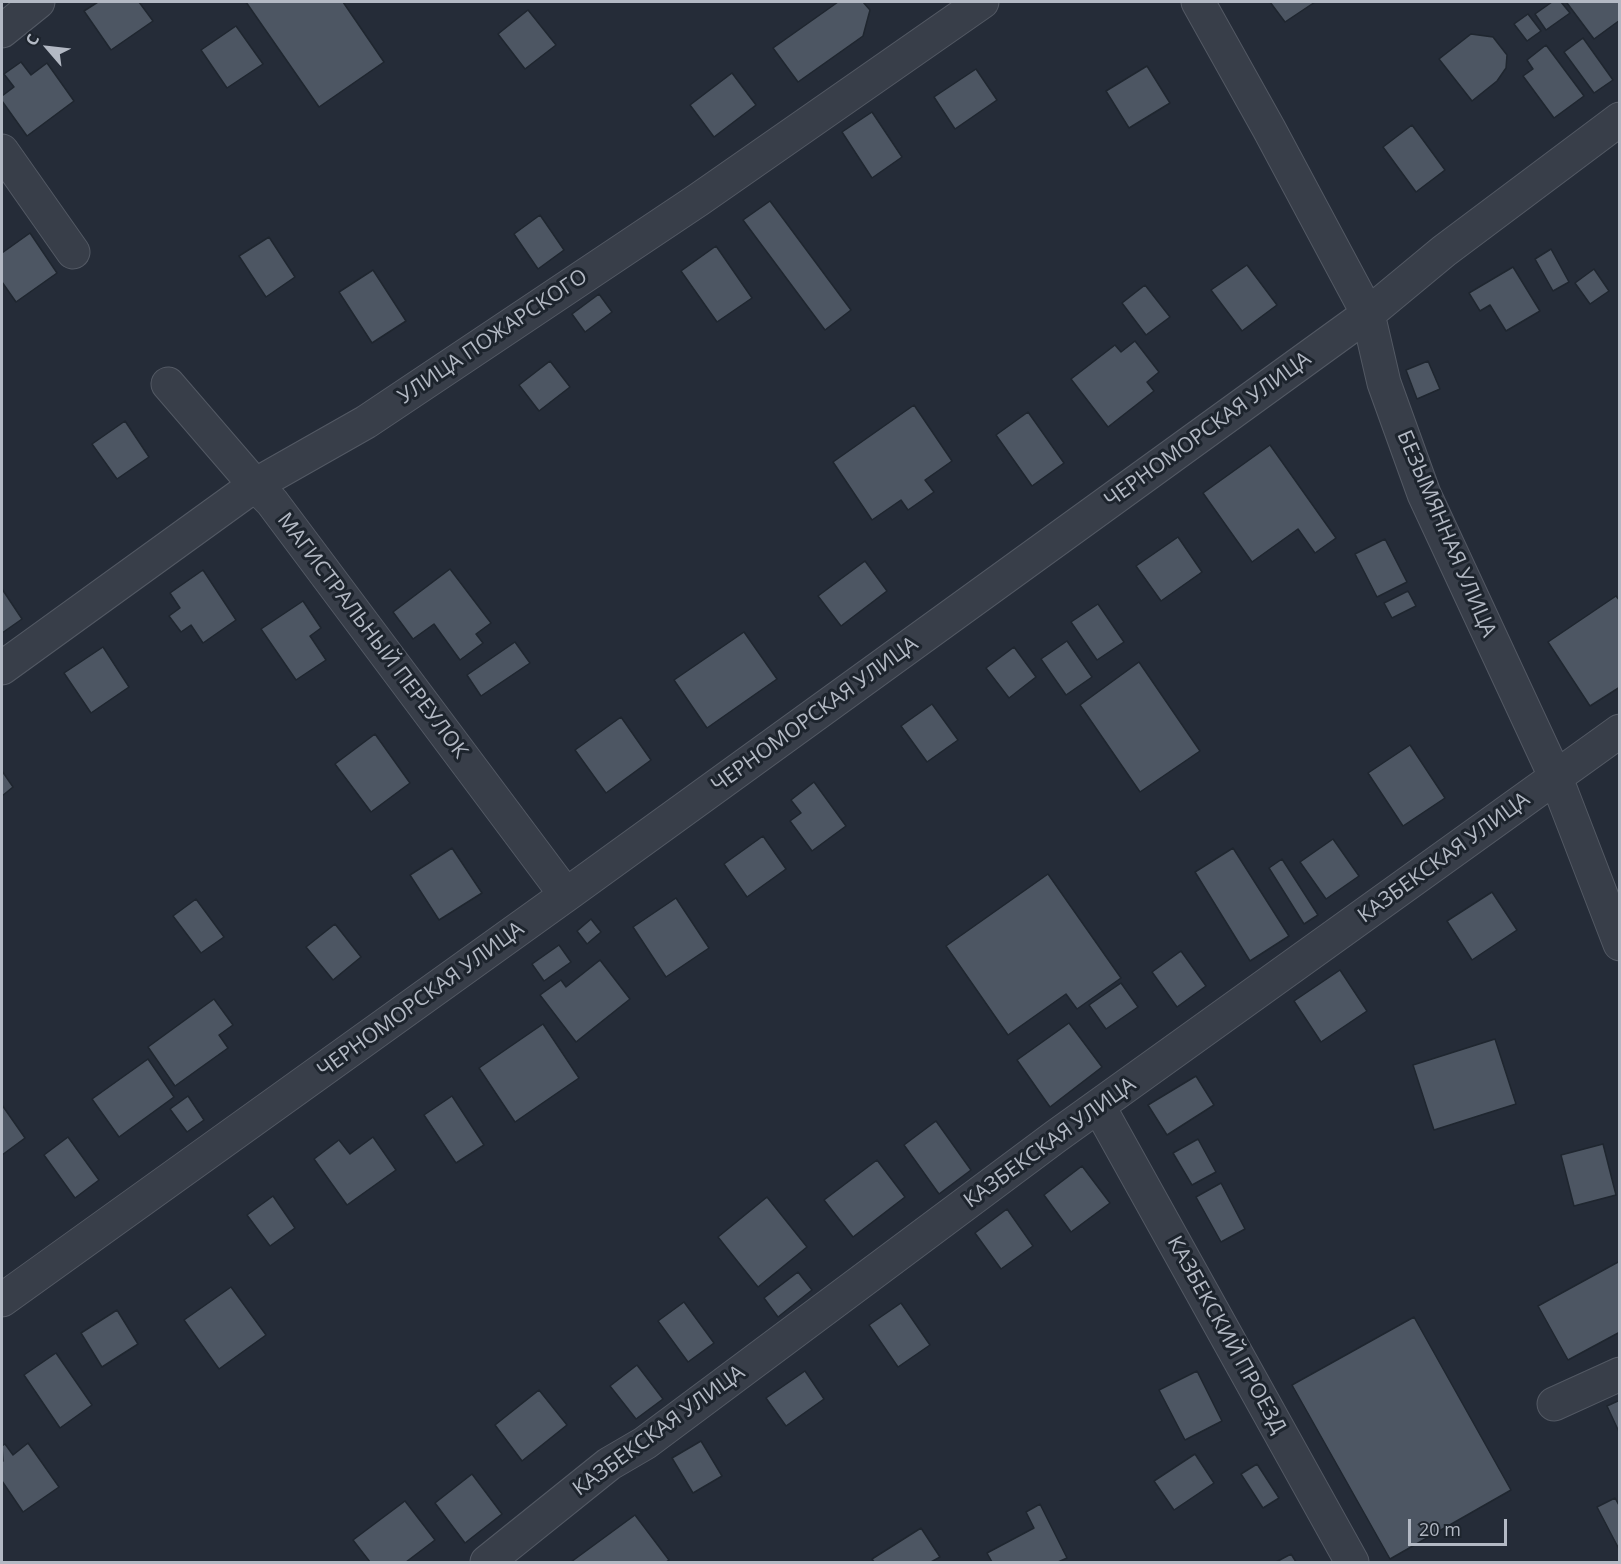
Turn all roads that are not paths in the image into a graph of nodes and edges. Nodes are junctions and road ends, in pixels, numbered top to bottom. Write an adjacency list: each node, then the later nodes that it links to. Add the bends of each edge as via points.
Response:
1 (38, 2): 4 (street)
2 (982, 2): 10 (street, УЛИЦА ПОЖАРСКОГО, via 698,200 366,422)
3 (1198, 2): 8 (street, БЕЗЫМЯННАЯ УЛИЦА)
4 (2, 31)
5 (1620, 119): 8 (street, ЧЕРНОМОРСКАЯ УЛИЦА, via 1444,251)
6 (2, 151): 7 (street)
7 (73, 252)
8 (1368, 314): 13 (street, БЕЗЫМЯННАЯ УЛИЦА, via 1384,382 1424,494); 14 (street, ЧЕРНОМОРСКАЯ УЛИЦА)
9 (168, 384): 10 (street, МАГИСТРАЛЬНЫЙ ПЕРЕУЛОК)
10 (255, 485): 11 (street, УЛИЦА ПОЖАРСКОГО); 14 (street, МАГИСТРАЛЬНЫЙ ПЕРЕУЛОК, via 272,502)
11 (2, 668)
12 (1620, 731): 13 (street, КАЗБЕКСКАЯ УЛИЦА)
13 (1556, 778): 15 (street, БЕЗЫМЯННАЯ УЛИЦА); 16 (street, КАЗБЕКСКАЯ УЛИЦА)
14 (566, 895): 17 (street, ЧЕРНОМОРСКАЯ УЛИЦА)
15 (1620, 944)
16 (1099, 1107): 20 (street, КАЗБЕКСКАЯ УЛИЦА, via 645,1443 609,1464); 21 (street, КАЗБЕКСКИЙ ПРОЕЗД)
17 (2, 1300)
18 (1620, 1374): 19 (street)
19 (1554, 1404)
20 (487, 1563)
21 (1352, 1563)

